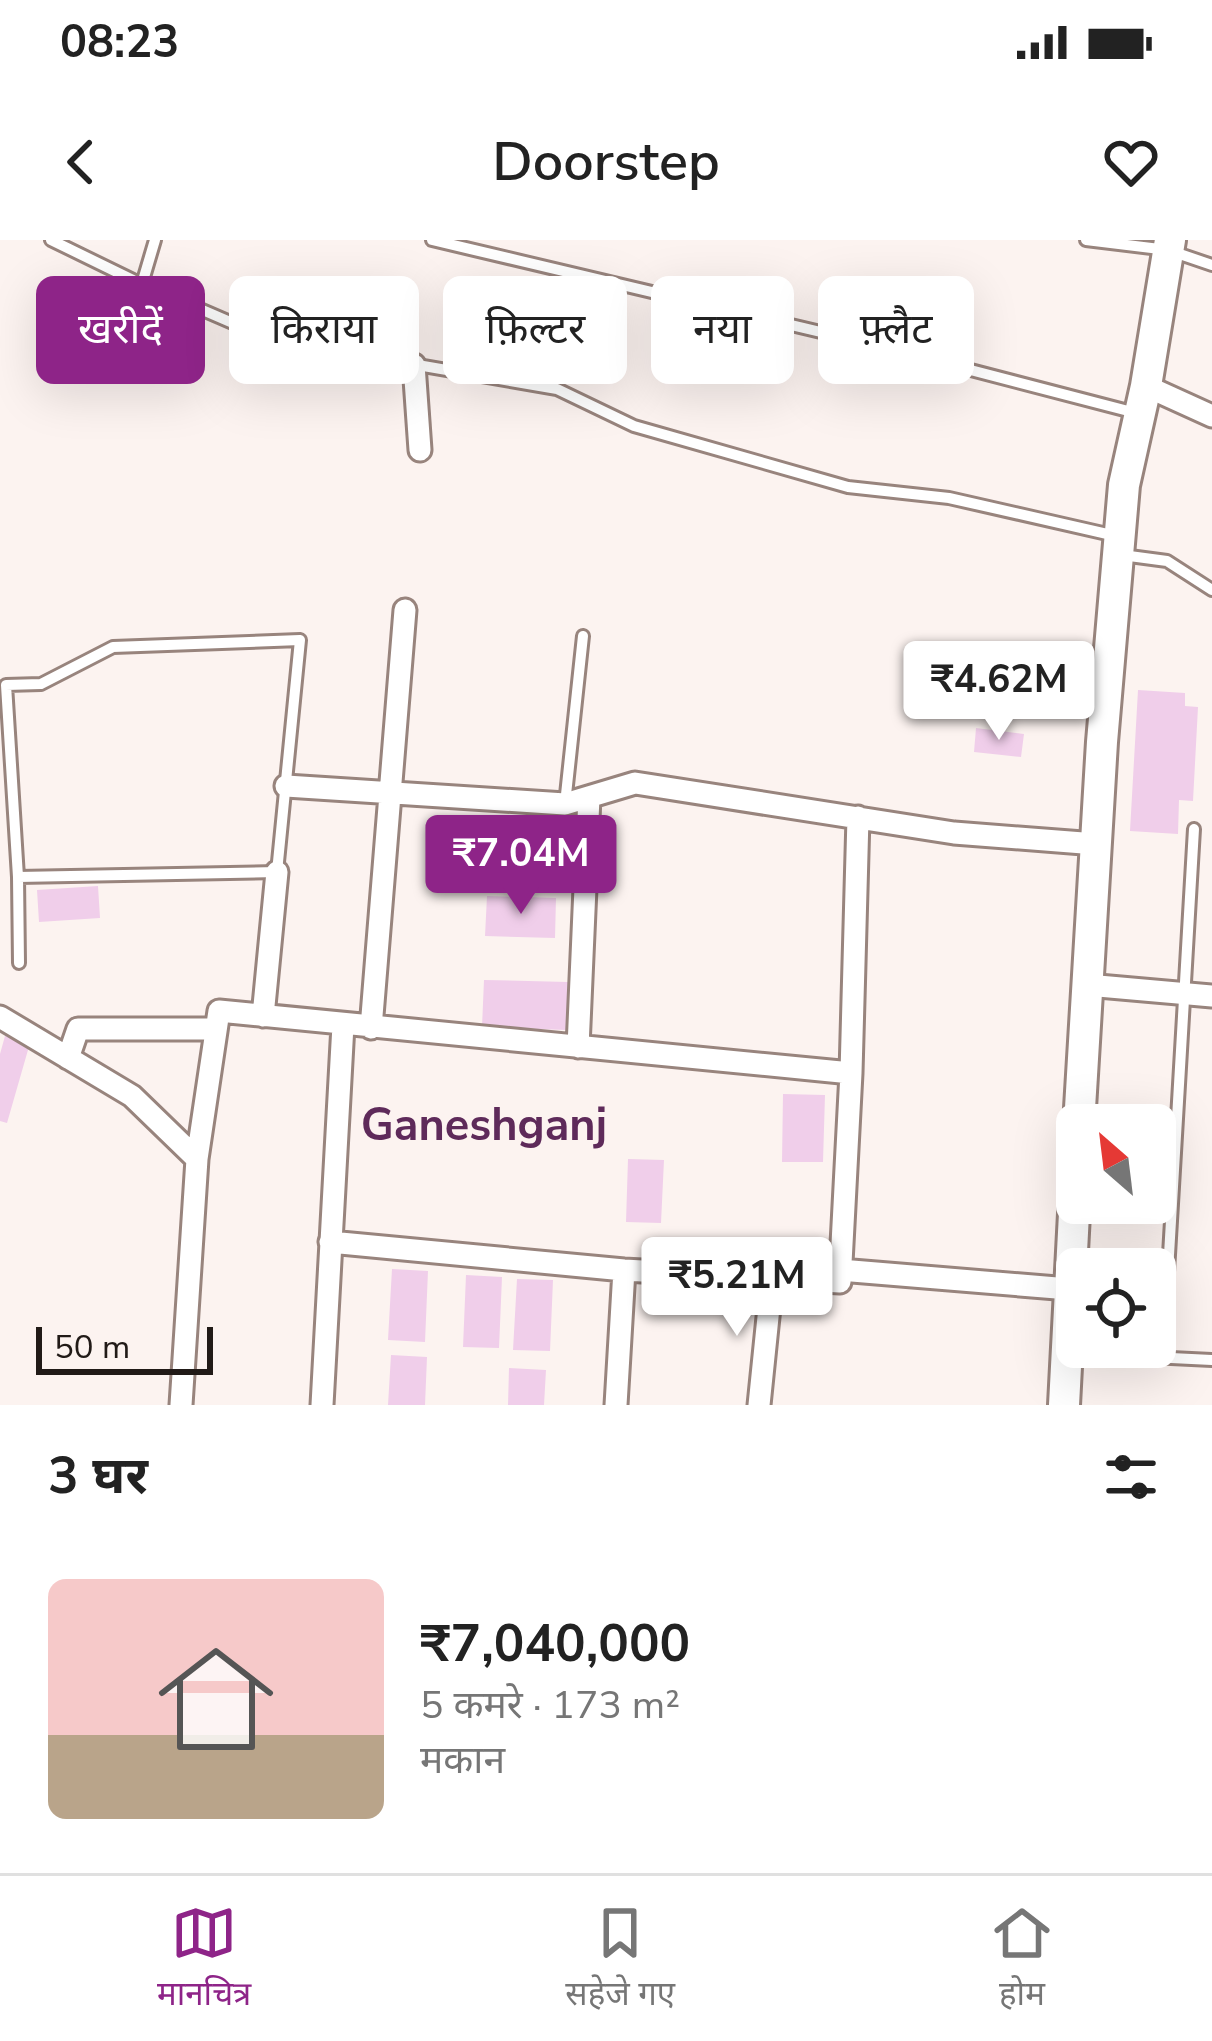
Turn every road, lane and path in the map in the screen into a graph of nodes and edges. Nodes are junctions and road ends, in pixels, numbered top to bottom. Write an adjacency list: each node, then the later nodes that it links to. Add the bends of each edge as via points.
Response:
1 (51, 240): 7 (lane)
2 (155, 240): 8 (lane)
3 (432, 240): 11 (lane)
4 (1086, 240): 5 (lane)
5 (1169, 245): 6 (lane); 11 (street)
6 (1212, 265)
7 (125, 276)
8 (144, 276)
9 (419, 366): 14 (lane, via 556,389 634,426 848,487 949,498)
10 (415, 384): 13 (street)
11 (1143, 400): 12 (street); 14 (street)
12 (1212, 416)
13 (420, 450)
14 (1119, 545): 15 (lane, via 1167,561); 24 (street)
15 (1212, 590)
16 (405, 610): 19 (street)
17 (584, 637): 21 (lane)
18 (286, 786): 19 (street); 25 (lane); 26 (lane, via 300,640 113,646 41,684 5,685)
19 (390, 793): 21 (street); 34 (street)
20 (589, 797): 21 (street); 22 (street, via 634,783); 36 (street)
21 (565, 804)
22 (858, 817): 24 (street); 38 (street)
23 (1194, 829): 29 (lane)
24 (1096, 844): 28 (street)
25 (277, 872): 26 (lane); 31 (street)
26 (18, 877): 27 (lane)
27 (19, 963)
28 (1088, 985): 29 (street); 39 (street)
29 (1184, 994): 30 (street); 42 (lane)
30 (1212, 996)
31 (263, 1016): 33 (street); 35 (street, via 219,1011)
32 (0, 1017): 37 (street)
33 (343, 1025): 34 (street); 41 (street)
34 (371, 1028): 36 (street)
35 (216, 1029): 37 (street, via 78,1029); 40 (street)
36 (578, 1047): 38 (street)
37 (68, 1058): 40 (street, via 132,1096)
38 (850, 1073): 44 (street)
39 (1080, 1104)
40 (197, 1159): 50 (street)
41 (331, 1242): 43 (street); 51 (street)
42 (1169, 1248)
43 (624, 1270): 45 (street); 52 (street)
44 (840, 1270): 45 (street, via 839,1282); 46 (street)
45 (772, 1278): 53 (street)
46 (1056, 1288)
47 (1176, 1358): 48 (lane)
48 (1212, 1360)
49 (1065, 1368): 54 (street)
50 (181, 1405)
51 (322, 1405)
52 (616, 1405)
53 (759, 1405)
54 (1064, 1405)

